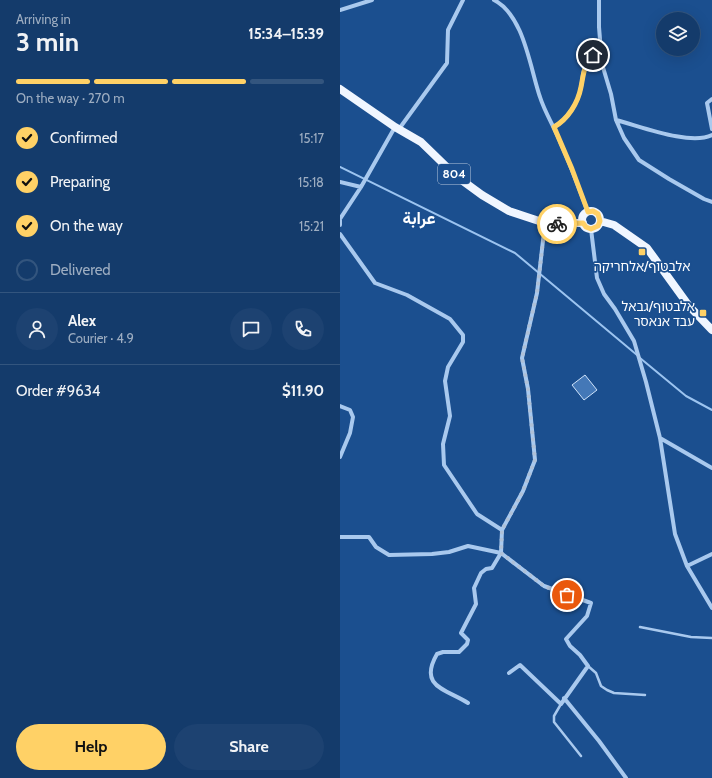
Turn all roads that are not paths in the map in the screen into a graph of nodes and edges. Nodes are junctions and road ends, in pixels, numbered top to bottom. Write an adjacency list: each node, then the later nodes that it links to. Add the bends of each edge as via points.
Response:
1 (372, 0): 5 (street)
2 (463, 0): 11 (street, via 448,30 447,63)
3 (494, 0): 10 (street, via 506,8 522,36 540,96)
4 (599, 0): 6 (street)
5 (340, 10)
6 (601, 49): 9 (street, via 602,64); 10 (street, via 586,64 581,88 572,110)
7 (340, 89): 11 (main road, 804)
8 (712, 99): 12 (street, via 707,103)
9 (616, 120): 13 (street, via 691,139); 16 (street, via 624,138 639,160)
10 (554, 127): 17 (street)
11 (397, 128): 15 (street); 20 (main road, 804, via 421,142 456,176 482,195 508,211)
12 (712, 129)
13 (712, 135)
14 (340, 182): 15 (street)
15 (361, 187): 21 (street, via 340,219)
16 (712, 202)
17 (588, 212): 18 (main road, via 598,214); 19 (main road, via 584,215)
18 (600, 221): 22 (main road, via 598,226); 24 (main road, via 614,225 647,248 690,306)
19 (583, 223): 20 (main road, 804); 22 (main road)
20 (545, 224): 29 (street, via 537,293 522,358 528,389 535,460 523,491)
21 (340, 225)
22 (591, 229): 26 (street, via 597,278 634,342)
23 (340, 234): 29 (street, via 375,283 407,295 450,320 463,335 463,342 448,367 445,381 450,416 443,444 444,465 477,514)
24 (712, 330)
25 (340, 406): 27 (street, via 350,410 353,417)
26 (660, 438): 28 (street); 33 (street, via 674,534)
27 (340, 458)
28 (712, 468)
29 (502, 530): 31 (street)
30 (340, 537): 31 (street, via 369,537 376,547 388,555 432,554 468,546)
31 (501, 553): 37 (street, via 544,586 591,603 587,616 566,639); 41 (street, via 492,568 480,573 474,588 476,604 461,633 468,640 467,644 459,652 437,654 430,670 432,680 439,687)
32 (712, 554): 33 (street)
33 (687, 566): 34 (street)
34 (712, 608)
35 (640, 627): 36 (lane, via 691,637)
36 (712, 638)
37 (588, 666): 39 (lane, via 596,673 601,686 607,690 614,693); 40 (street)
38 (509, 673): 42 (street, via 520,665)
39 (645, 695)
40 (564, 698): 42 (street); 44 (street)
41 (468, 703)
42 (561, 704): 43 (lane, via 554,716 554,722)
43 (580, 756)
44 (626, 778)

